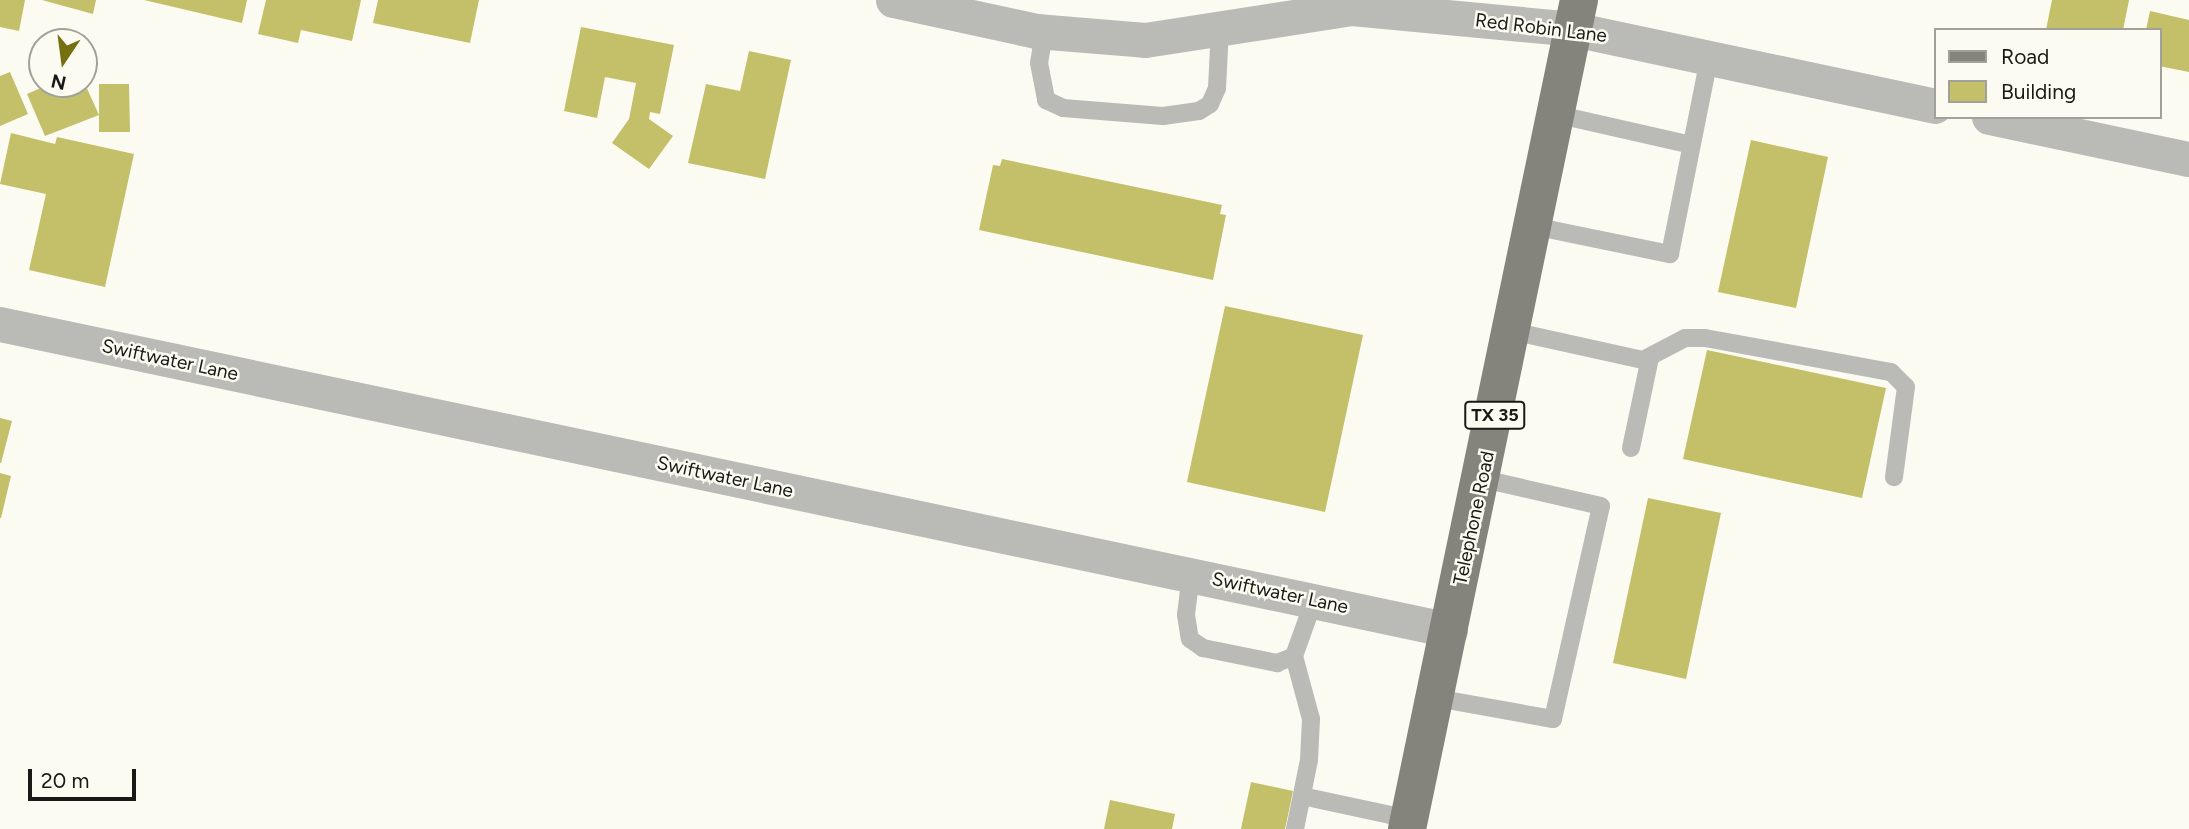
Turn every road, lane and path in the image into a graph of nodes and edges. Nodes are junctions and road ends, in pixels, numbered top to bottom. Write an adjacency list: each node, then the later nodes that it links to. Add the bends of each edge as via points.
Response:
1 (893, 0): 4 (street, Red Robin Lane)
2 (1576, 14): 3 (street, Red Robin Lane, via 1352,8); 5 (street, Red Robin Lane); 7 (main road, Telephone Road / TX 35)
3 (1220, 29): 4 (street, Red Robin Lane, via 1145,40); 4 (lane, via 1217,88 1210,104 1199,111 1163,116 1063,108 1046,100 1039,63)
4 (1044, 32)
5 (1709, 58): 6 (street, Red Robin Lane); 9 (lane)
6 (1934, 106)
7 (1555, 114): 9 (lane); 11 (main road, Telephone Road / TX 35)
8 (1999, 119): 10 (street)
9 (1691, 145): 11 (lane, via 1670,254)
10 (2189, 159)
11 (1533, 226): 13 (main road, Telephone Road / TX 35)
12 (0, 324): 18 (street, Swiftwater Lane)
13 (1512, 331): 14 (lane); 17 (main road, Telephone Road / TX 35)
14 (1650, 358): 15 (lane); 16 (lane, via 1685,338 1705,338 1896,374 1906,387)
15 (1631, 448)
16 (1894, 477)
17 (1483, 480): 20 (main road, Telephone Road / TX 35); 22 (lane, via 1601,506 1553,719)
18 (1191, 575): 19 (street, Swiftwater Lane); 21 (lane, via 1186,615 1190,639 1203,648 1278,663)
19 (1314, 600): 20 (street, Swiftwater Lane); 21 (lane)
20 (1450, 630): 22 (main road, Telephone Road / TX 35)
21 (1294, 656): 23 (lane, via 1311,719)
22 (1436, 698): 24 (main road, Telephone Road / TX 35)
23 (1302, 796): 24 (lane); 25 (lane)
24 (1408, 824)
25 (1295, 829)

